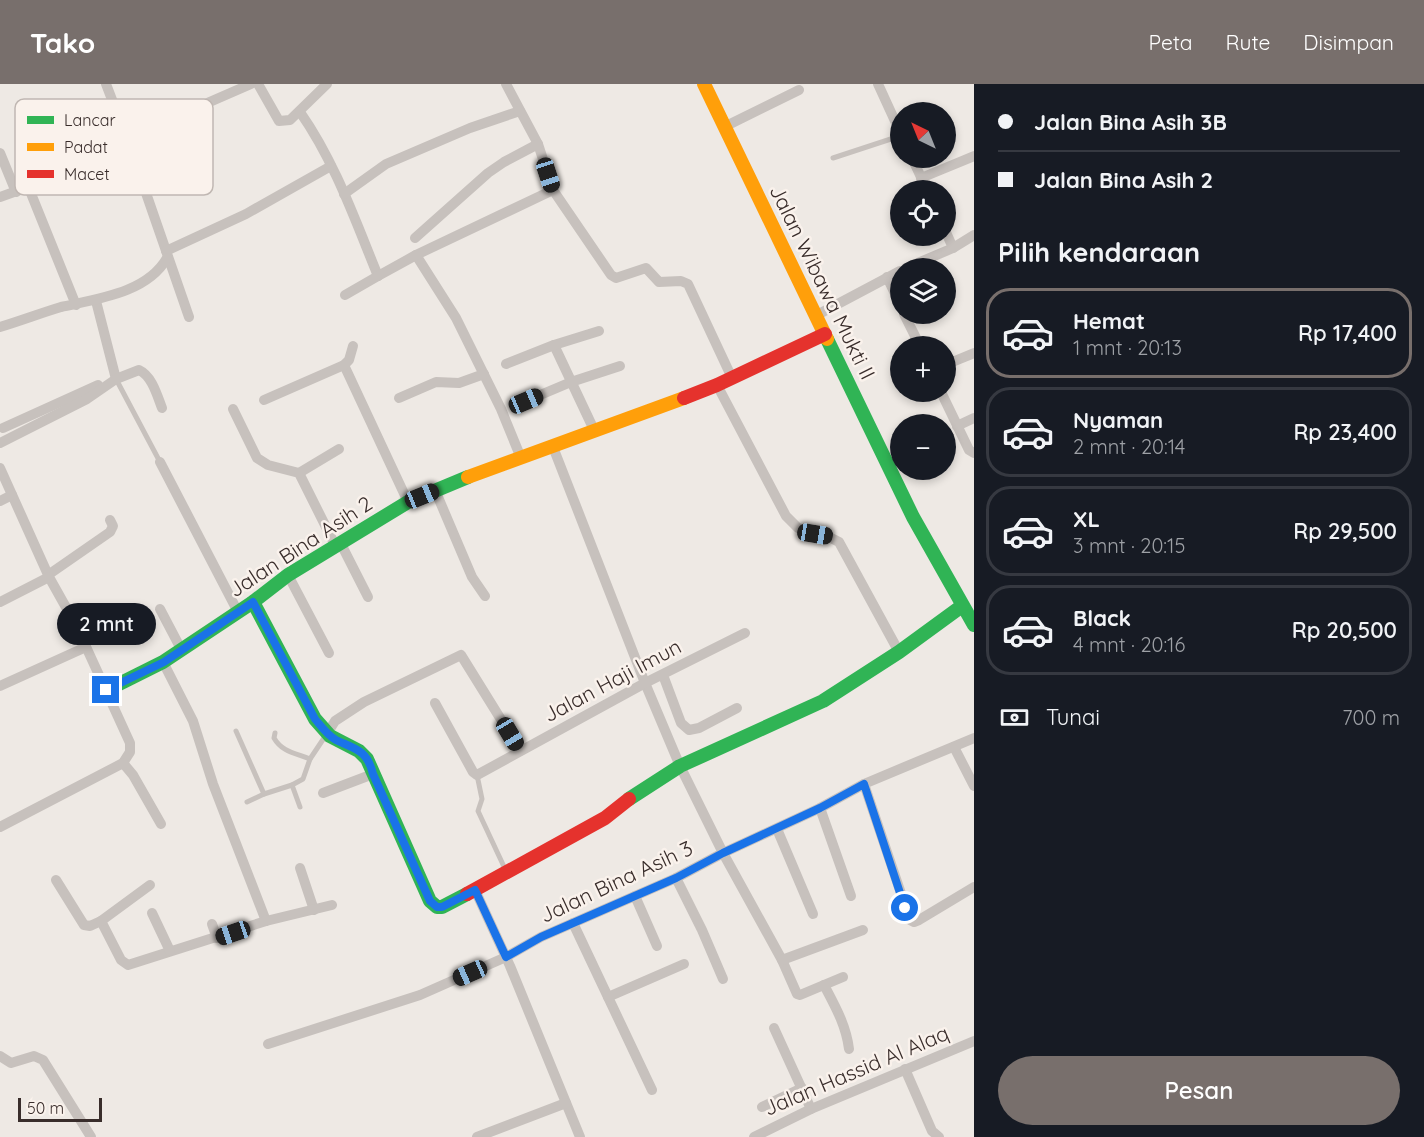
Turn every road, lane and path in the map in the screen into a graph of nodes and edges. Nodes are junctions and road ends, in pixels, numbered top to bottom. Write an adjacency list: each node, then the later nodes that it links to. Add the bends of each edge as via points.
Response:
1 (106, 84): 9 (street)
2 (251, 84): 10 (street)
3 (258, 84): 13 (street, via 279,121 290,120)
4 (327, 84): 13 (street)
5 (506, 84): 12 (street)
6 (704, 84): 14 (street, Jalan Wibawa Mukti II)
7 (878, 84): 11 (street)
8 (799, 90): 14 (street)
9 (112, 99)
10 (213, 102)
11 (890, 110)
12 (520, 111): 16 (street); 26 (street, via 386,164)
13 (300, 112): 20 (street)
14 (724, 127): 43 (street, Jalan Wibawa Mukti II)
15 (890, 139): 19 (lane)
16 (538, 144): 24 (street); 31 (street, via 488,173)
17 (0, 153): 23 (street)
18 (974, 156): 22 (street)
19 (833, 158)
20 (331, 166): 26 (street); 33 (street)
21 (916, 168): 22 (street)
22 (921, 178)
23 (15, 190)
24 (553, 190): 34 (street); 56 (street, via 611,275 616,278 646,268 659,282 688,284)
25 (15, 192): 29 (street)
26 (344, 194): 36 (street)
27 (32, 195): 42 (street)
28 (147, 195): 33 (street)
29 (0, 197)
30 (974, 235): 32 (street)
31 (415, 238)
32 (953, 248): 35 (street)
33 (167, 254): 41 (street, via 156,273); 44 (street)
34 (416, 255): 36 (street); 55 (street, via 456,318)
35 (930, 258)
36 (378, 276): 40 (street)
37 (890, 276): 38 (street)
38 (887, 277): 39 (street); 43 (street)
39 (890, 283)
40 (345, 295)
41 (96, 301): 42 (street); 57 (street)
42 (76, 305): 45 (street)
43 (817, 315): 47 (street, Jalan Wibawa Mukti II)
44 (189, 317)
45 (0, 327)
46 (599, 331): 48 (street)
47 (825, 334): 56 (street, Jalan Bina Asih 2); 92 (street, Jalan Wibawa Mukti II, via 913,517)
48 (554, 345): 52 (street); 58 (street)
49 (353, 346): 53 (street)
50 (974, 353): 51 (street)
51 (956, 360)
52 (506, 364)
53 (344, 365): 62 (street); 83 (street)
54 (620, 366): 58 (street)
55 (484, 374): 61 (street, via 459,383 436,382); 76 (street)
56 (732, 378): 60 (street, Jalan Bina Asih 2)
57 (116, 379): 66 (street, via 142,370); 72 (street, via 87,399); 77 (lane)
58 (571, 382): 63 (street); 71 (street)
59 (102, 384): 70 (street)
60 (717, 385): 71 (street, Jalan Bina Asih 2); 99 (street, via 786,516 798,528 839,542)
61 (399, 398)
62 (264, 400)
63 (526, 401)
64 (947, 402): 69 (street)
65 (951, 402): 69 (street)
66 (162, 408)
67 (233, 408): 79 (street, via 256,458)
68 (974, 418): 69 (street)
69 (958, 422): 75 (street, via 969,450)
70 (1, 425): 72 (street)
71 (595, 432): 73 (street, Jalan Bina Asih 2)
72 (4, 441)
73 (553, 447): 76 (street, Jalan Bina Asih 2); 103 (street)
74 (339, 449): 79 (street)
75 (974, 453)
76 (521, 458): 80 (street, Jalan Bina Asih 2)
77 (160, 462): 94 (street)
78 (0, 468): 81 (street)
79 (298, 473): 85 (street)
80 (435, 490): 83 (street, Jalan Bina Asih 2); 88 (street, via 467,568)
81 (12, 495): 82 (street); 87 (street)
82 (0, 501)
83 (408, 502): 85 (street, Jalan Bina Asih 2)
84 (110, 520): 87 (street, via 110,532)
85 (338, 544): 86 (street, Jalan Bina Asih 2); 89 (street)
86 (288, 575): 91 (street, Jalan Bina Asih 2); 100 (street)
87 (48, 576): 90 (street); 97 (street)
88 (485, 596)
89 (368, 597)
90 (0, 602)
91 (253, 602): 94 (street, Jalan Bina Asih 2); 110 (street, via 315,719)
92 (962, 606): 95 (street, Jalan Wibawa Mukti II); 99 (street)
93 (160, 609): 98 (street)
94 (238, 612): 98 (street, Jalan Bina Asih 2)
95 (974, 625)
96 (745, 633): 102 (street, Jalan Haji Imun)
97 (86, 647): 104 (street); 105 (street)
98 (181, 649): 101 (street, Jalan Bina Asih 2)
99 (899, 652): 116 (street, via 823,701)
100 (329, 653)
101 (164, 662): 105 (street, Jalan Bina Asih 2); 145 (street, via 193,722)
102 (663, 675): 103 (street, Jalan Haji Imun); 107 (street, via 681,723 689,730)
103 (645, 683): 113 (street, Jalan Haji Imun); 116 (street)
104 (0, 686)
105 (106, 690): 115 (street, via 130,743)
106 (435, 703): 118 (street)
107 (737, 708)
108 (236, 731): 123 (lane)
109 (275, 733): 114 (lane, via 279,746 287,752)
110 (327, 734): 113 (street, via 335,721 364,702 461,655); 114 (lane); 117 (street, via 356,748 371,765)
111 (974, 738): 112 (street, Jalan Bina Asih 3)
112 (954, 747): 119 (street, Jalan Bina Asih 3); 121 (street)
113 (520, 750): 118 (street, Jalan Haji Imun)
114 (310, 759): 120 (lane, via 303,779)
115 (123, 763): 127 (street); 128 (street)
116 (680, 766): 130 (street); 132 (street, via 605,818)
117 (373, 774): 122 (street); 137 (street, via 430,901 442,907)
118 (477, 775): 132 (lane, via 482,799 478,811)
119 (864, 784): 126 (street, Jalan Bina Asih 3); 136 (street, via 910,920 919,920)
120 (292, 785): 123 (lane); 125 (lane)
121 (974, 786)
122 (323, 793)
123 (264, 794): 124 (lane)
124 (247, 802)
125 (300, 807)
126 (820, 808): 129 (street, Jalan Bina Asih 3); 139 (street)
127 (161, 824)
128 (0, 827)
129 (777, 829): 130 (street, Jalan Bina Asih 3); 143 (street)
130 (723, 853): 133 (street, Jalan Bina Asih 3); 153 (street)
131 (300, 868): 141 (street)
132 (506, 871): 137 (street)
133 (676, 878): 138 (street, Jalan Bina Asih 3); 156 (street)
134 (56, 880): 144 (street, via 84,924 90,926)
135 (150, 885): 144 (street)
136 (974, 887)
137 (475, 890): 152 (street)
138 (635, 896): 146 (street, Jalan Bina Asih 3); 150 (street)
139 (851, 896)
140 (332, 905): 141 (street)
141 (314, 910): 145 (street)
142 (152, 913): 151 (street)
143 (813, 914)
144 (101, 921): 151 (street, via 121,960 128,965)
145 (266, 921): 149 (street)
146 (573, 922): 152 (street, Jalan Bina Asih 3); 158 (street)
147 (212, 924): 149 (street)
148 (864, 930): 153 (street)
149 (217, 938): 151 (street)
150 (657, 946)
151 (170, 951)
152 (506, 957): 161 (street, Jalan Bina Asih 3, via 405,1001); 167 (street)
153 (782, 960): 157 (street, via 797,994)
154 (684, 964): 158 (street)
155 (843, 977): 157 (street)
156 (723, 979)
157 (824, 985): 162 (street, via 839,1012)
158 (608, 997): 166 (street)
159 (774, 1028): 165 (street)
160 (974, 1041): 164 (street, Jalan Hassid Al Alaq)
161 (268, 1044)
162 (849, 1049)
163 (0, 1056): 170 (street, via 11,1063 34,1056 44,1060)
164 (905, 1069): 169 (street, Jalan Hassid Al Alaq); 174 (street, via 932,1131)
165 (802, 1088): 168 (street); 169 (street)
166 (652, 1090)
167 (566, 1103): 171 (street); 172 (street)
168 (762, 1107)
169 (811, 1109): 173 (street, Jalan Hassid Al Alaq)
170 (91, 1137)
171 (477, 1137)
172 (580, 1137)
173 (754, 1137)
174 (939, 1137)

